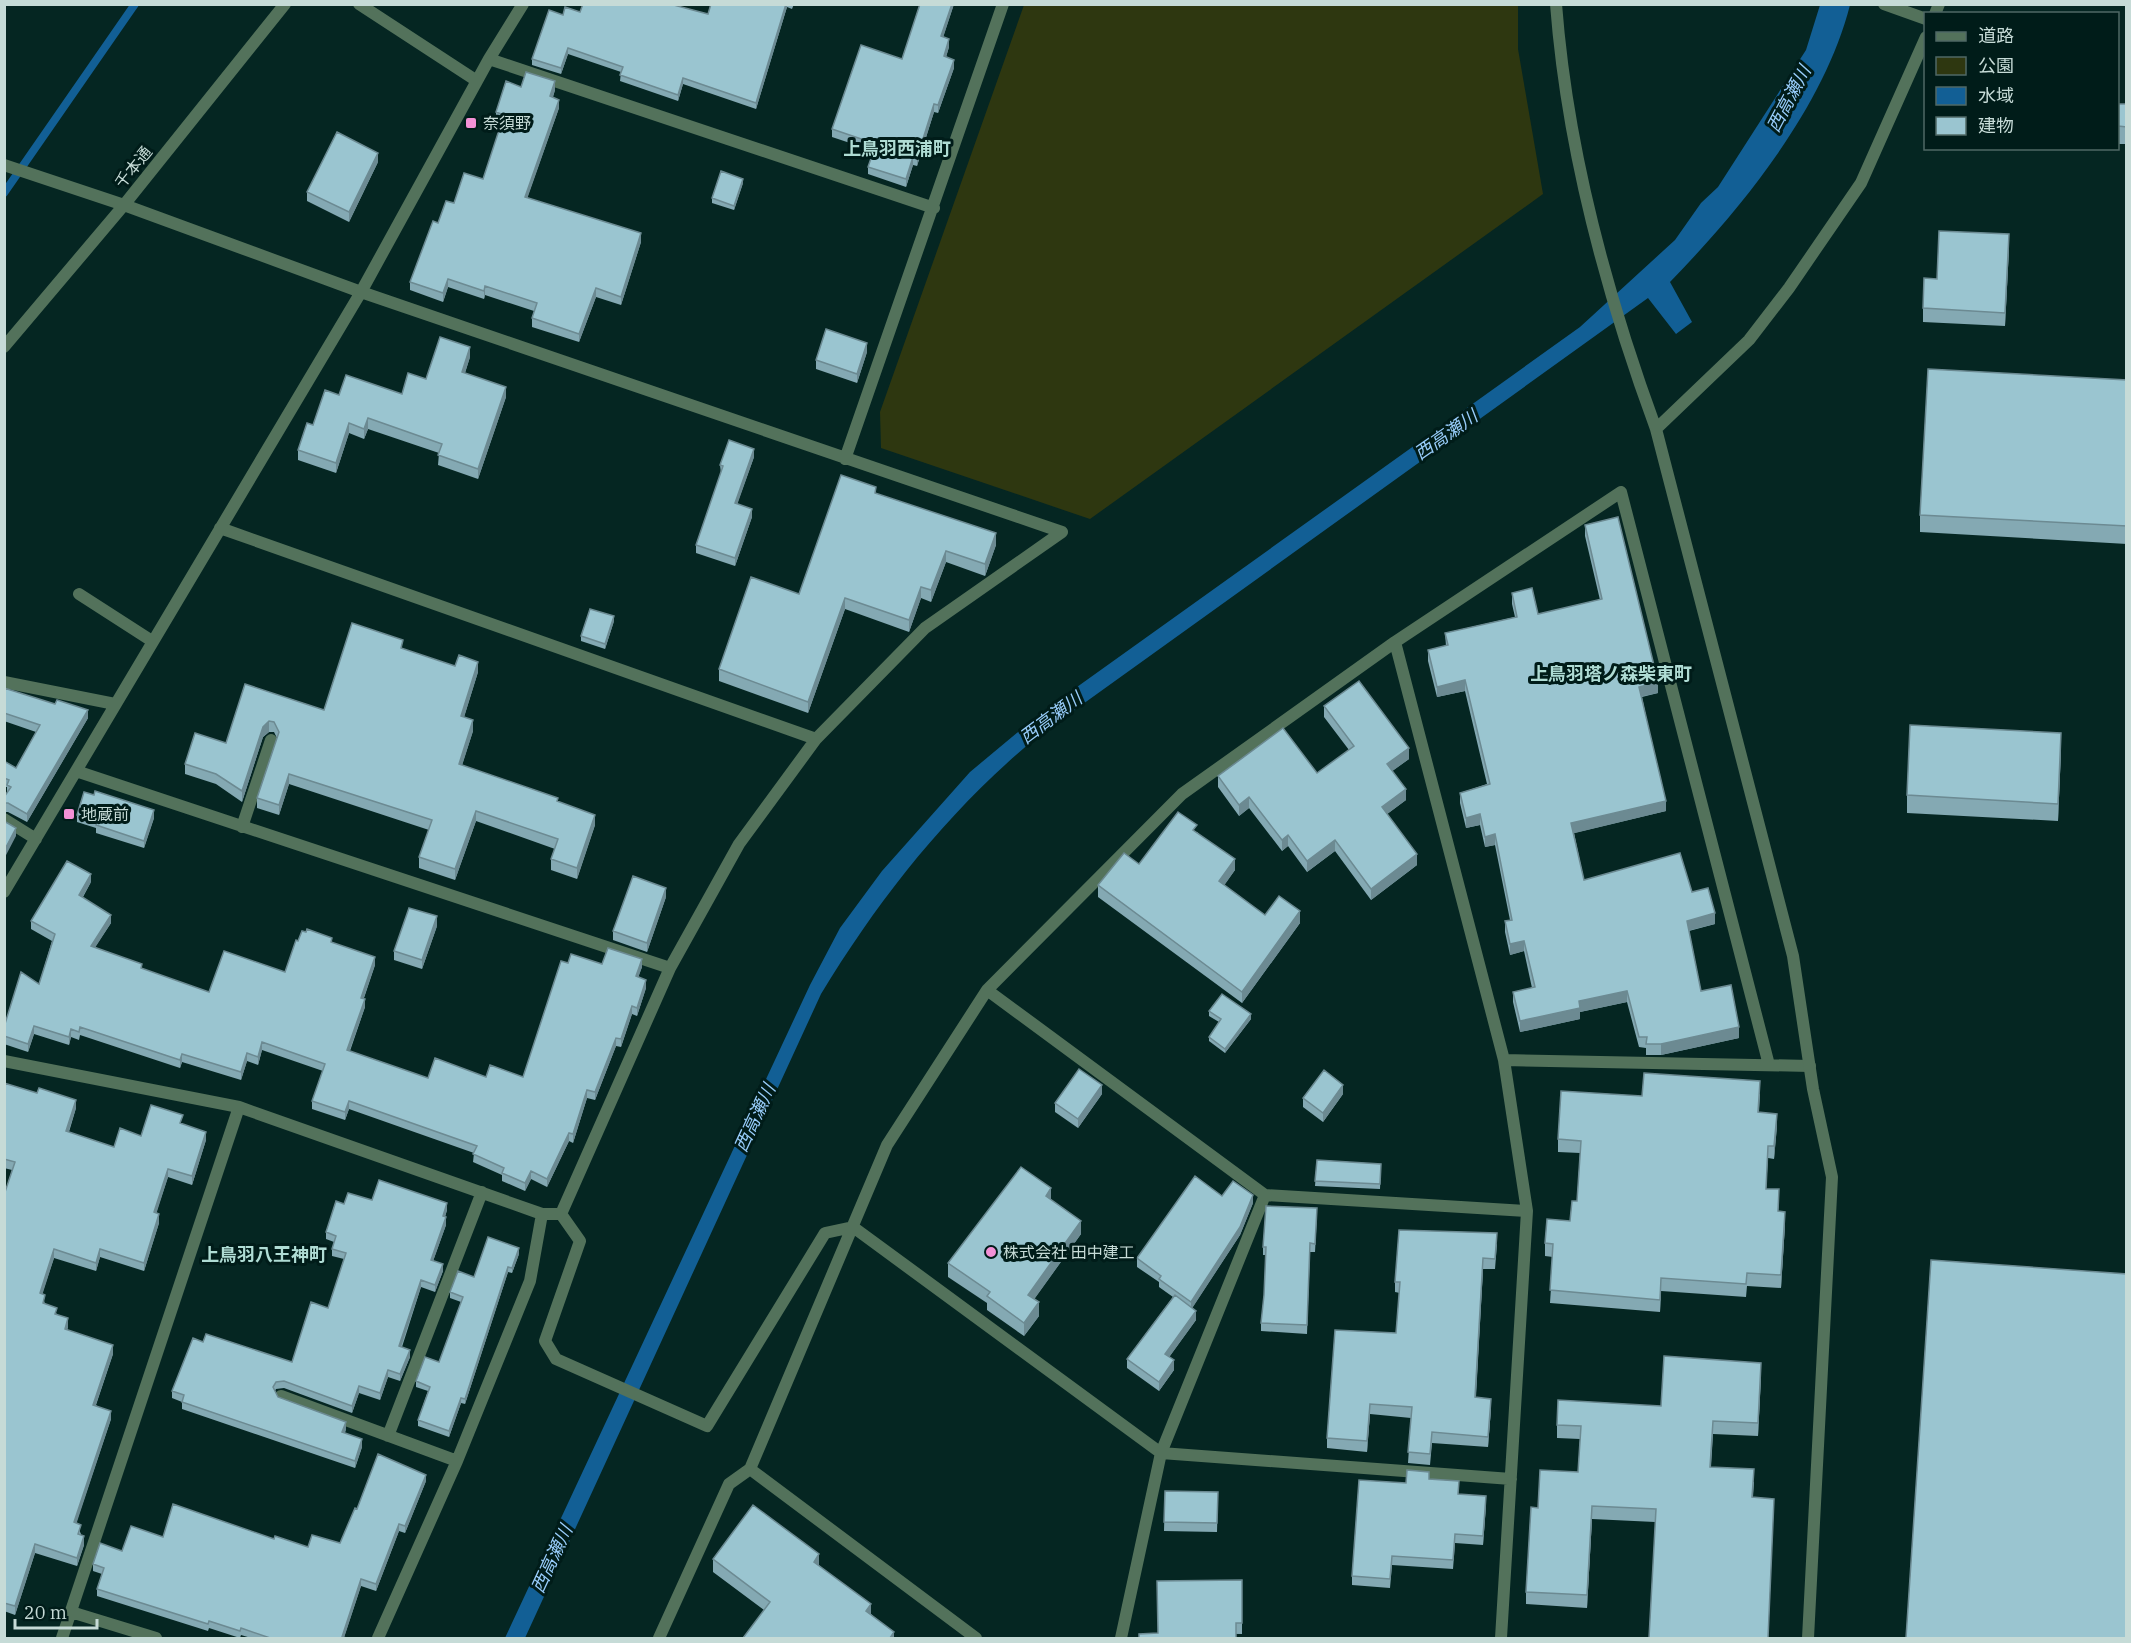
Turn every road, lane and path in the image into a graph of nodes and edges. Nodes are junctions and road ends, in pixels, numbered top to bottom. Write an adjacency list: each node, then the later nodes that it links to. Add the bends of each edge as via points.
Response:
1 (285, 4): 12 (street, 千本通)
2 (359, 4): 10 (street)
3 (523, 4): 9 (street)
4 (1003, 4): 13 (street)
5 (1556, 4): 16 (street, via 1561,74 1591,216)
6 (1884, 4): 7 (street)
7 (1920, 17)
8 (1924, 41): 16 (street, via 1861,183 1789,288 1749,340)
9 (489, 59): 10 (street); 13 (street)
10 (477, 81): 14 (street)
11 (4, 165): 12 (street)
12 (124, 205): 14 (street); 15 (street, 千本通)
13 (934, 208): 17 (street)
14 (362, 292): 17 (street); 18 (street)
15 (4, 347)
16 (1656, 429): 36 (street, via 1793,956)
17 (845, 459): 24 (street, via 1062,532 925,628)
18 (220, 528): 20 (street); 24 (street)
19 (79, 594): 20 (street)
20 (152, 641): 23 (street)
21 (1395, 642): 32 (street, via 1182,794); 33 (street); 35 (street, via 1621,492)
22 (4, 682): 23 (street)
23 (116, 704): 26 (street)
24 (816, 739): 31 (street, via 739,844)
25 (272, 740): 28 (street)
26 (76, 771): 28 (street); 29 (street)
27 (4, 819): 29 (street)
28 (242, 826): 31 (street)
29 (36, 839): 30 (street)
30 (4, 892)
31 (670, 968): 42 (street)
32 (987, 990): 39 (street); 43 (street, via 887,1145)
33 (1504, 1060): 35 (street); 40 (street)
34 (4, 1061): 37 (street)
35 (1769, 1065): 36 (street)
36 (1810, 1066): 58 (street, via 1832,1177)
37 (238, 1107): 38 (street); 50 (street)
38 (482, 1192): 41 (street); 45 (street)
39 (1265, 1195): 40 (street); 46 (street)
40 (1527, 1211): 49 (street)
41 (542, 1214): 42 (street); 47 (street, via 530,1281)
42 (561, 1214): 43 (street, via 580,1241 546,1341 556,1359 707,1426 825,1233)
43 (853, 1227): 46 (street); 48 (street)
44 (281, 1396): 45 (street)
45 (388, 1436): 47 (street)
46 (1161, 1453): 49 (street); 56 (street)
47 (457, 1461): 53 (street)
48 (750, 1469): 54 (street, via 729,1484); 55 (street)
49 (1511, 1479): 57 (street)
50 (71, 1611): 51 (street); 52 (street)
51 (62, 1638)
52 (156, 1638)
53 (378, 1638)
54 (659, 1638)
55 (976, 1638)
56 (1121, 1638)
57 (1501, 1638)
58 (1808, 1638)

